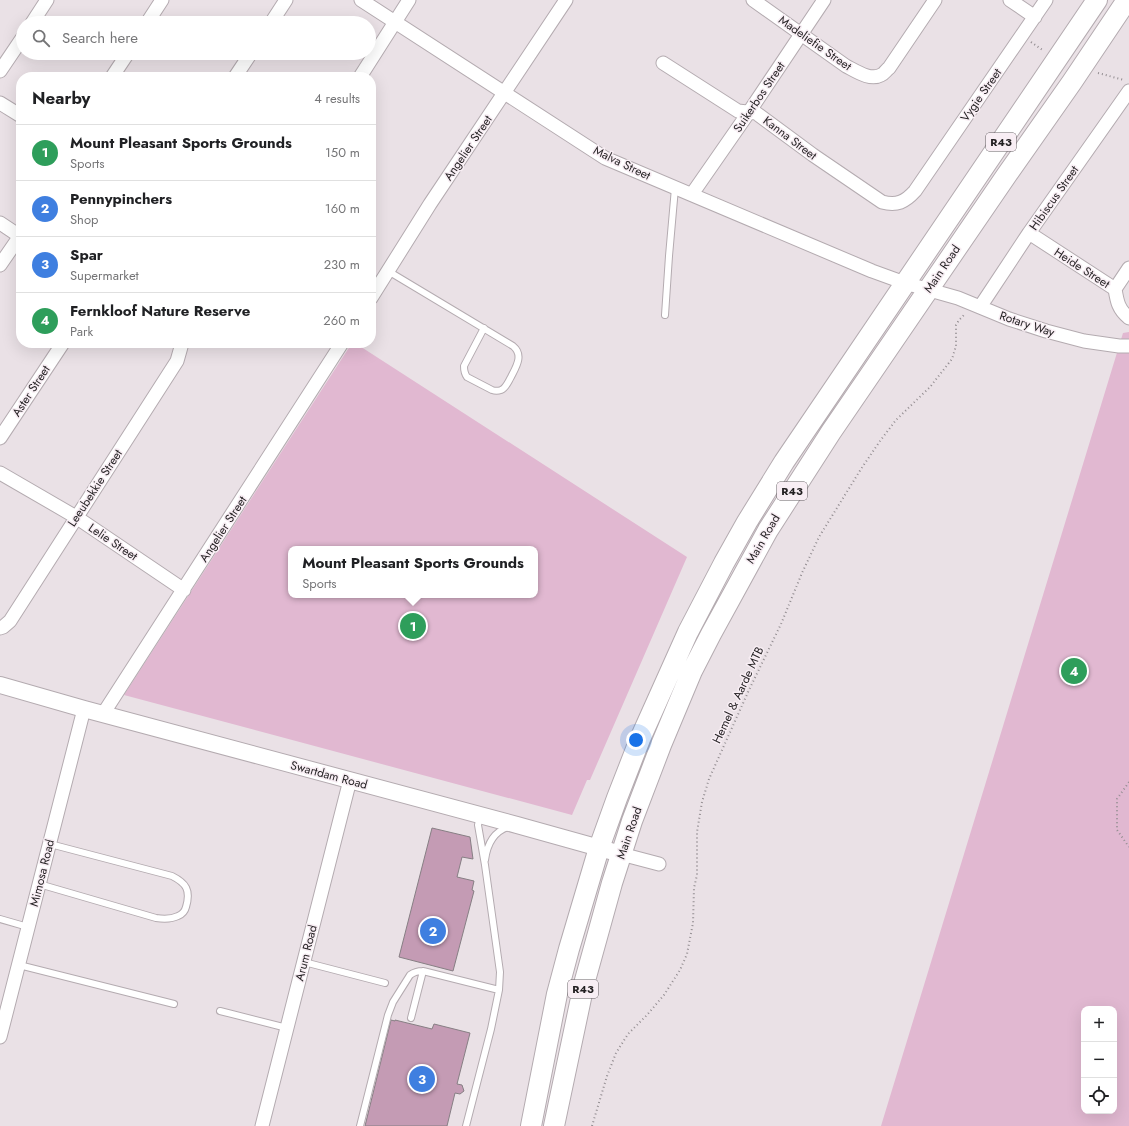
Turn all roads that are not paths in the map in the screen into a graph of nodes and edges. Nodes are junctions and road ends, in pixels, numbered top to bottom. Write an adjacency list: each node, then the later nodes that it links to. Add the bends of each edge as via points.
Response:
1 (47, 0): 14 (street)
2 (162, 0): 15 (street)
3 (286, 0): 16 (street)
4 (361, 0): 18 (street, Malva Street)
5 (409, 0): 18 (street)
6 (566, 0): 31 (street, Angelier Street)
7 (753, 0): 19 (street, Madeliefie Street)
8 (824, 0): 19 (street, Suikerbos Street)
9 (935, 0): 19 (street, Madeliefie Street, via 889,68 880,76 859,74)
10 (1010, 0): 17 (street)
11 (1046, 0): 17 (street, Vygie Street)
12 (1097, 0): 45 (main road, Main Road / R43)
13 (1127, 0): 46 (main road, Main Road / R43)
14 (37, 16)
15 (152, 16)
16 (276, 16)
17 (1035, 17): 36 (street, Vygie Street)
18 (395, 22): 21 (street); 31 (street, Malva Street)
19 (801, 34): 33 (street, Suikerbos Street)
20 (16, 47): 26 (street)
21 (376, 52)
22 (123, 60): 27 (street)
23 (246, 60): 28 (street)
24 (371, 60): 29 (street)
25 (663, 62): 33 (street, Kanna Street, via 738,111)
26 (0, 71)
27 (115, 72)
28 (238, 72)
29 (363, 72)
30 (1129, 91): 40 (street, Hibiscus Street)
31 (505, 93): 35 (street, Malva Street, via 605,158); 44 (street, Angelier Street)
32 (0, 103): 34 (street)
33 (749, 112): 36 (street, Kanna Street, via 756,113 882,202 891,204 904,201); 37 (street, Suikerbos Street)
34 (16, 113)
35 (675, 188): 37 (street, Malva Street); 50 (lane)
36 (915, 191)
37 (692, 194): 45 (street, Malva Street)
38 (0, 223): 39 (street)
39 (16, 233)
40 (1029, 233): 47 (street, Heide Street); 49 (street, Hibiscus Street)
41 (16, 242): 42 (street)
42 (0, 265)
43 (1129, 268): 47 (street, Heide Street)
44 (388, 271): 48 (street, Angelier Street); 52 (lane)
45 (905, 283): 46 (street, Malva Street); 69 (main road, Main Road / R43, via 784,462 724,563 688,632 640,739)
46 (928, 289): 49 (street, Rotary Way); 70 (main road, Main Road / R43, via 790,494 738,583 692,671 656,757)
47 (1115, 289): 51 (street, via 1118,304)
48 (376, 290)
49 (980, 307): 53 (street, Rotary Way, via 1046,331 1077,339)
50 (665, 315)
51 (1129, 318)
52 (484, 328): 52 (lane, via 513,346 518,352 518,364 506,386 496,391 467,376 464,370)
53 (1129, 346)
54 (60, 348): 57 (street, Aster Street)
55 (181, 348): 59 (street, Leeubekkie Street, via 177,361)
56 (339, 348): 60 (street, Angelier Street)
57 (0, 438)
58 (0, 473): 59 (street, Lelie Street)
59 (76, 517): 60 (street, Lelie Street); 61 (street, Leeubekkie Street, via 10,621)
60 (184, 590): 64 (street, Angelier Street)
61 (0, 628)
62 (0, 685): 63 (street, Swartdam Road)
63 (84, 709): 64 (street, Swartdam Road); 68 (street, Mimosa Road)
64 (103, 714): 65 (street, Swartdam Road)
65 (350, 780): 66 (street, Swartdam Road); 76 (street, Arum Road)
66 (480, 815): 67 (street, Swartdam Road); 72 (lane, via 478,825)
67 (517, 825): 69 (street, Swartdam Road); 72 (lane, via 504,828 494,836 488,847)
68 (50, 844): 73 (street, Mimosa Road); 73 (lane, via 172,876 181,880 185,886 187,904 179,916 163,919)
69 (599, 848): 70 (street, Swartdam Road); 89 (main road, Main Road / R43, via 557,994)
70 (621, 854): 71 (street, Swartdam Road); 90 (main road, Main Road / R43, via 584,984)
71 (659, 864)
72 (485, 865): 80 (lane, via 500,972)
73 (39, 884): 75 (street, Mimosa Road)
74 (0, 919): 75 (lane)
75 (28, 926): 77 (street, Mimosa Road)
76 (304, 962): 79 (lane); 84 (street, Arum Road)
77 (19, 965): 81 (lane); 85 (street, Mimosa Road)
78 (423, 971): 80 (lane); 83 (lane); 87 (lane, via 410,975 390,1008)
79 (385, 983)
80 (499, 990): 88 (lane)
81 (174, 1004)
82 (220, 1011): 84 (lane)
83 (411, 1018)
84 (287, 1028): 86 (street, Arum Road)
85 (0, 1037)
86 (262, 1126)
87 (360, 1126)
88 (466, 1126)
89 (531, 1126)
90 (554, 1126)

